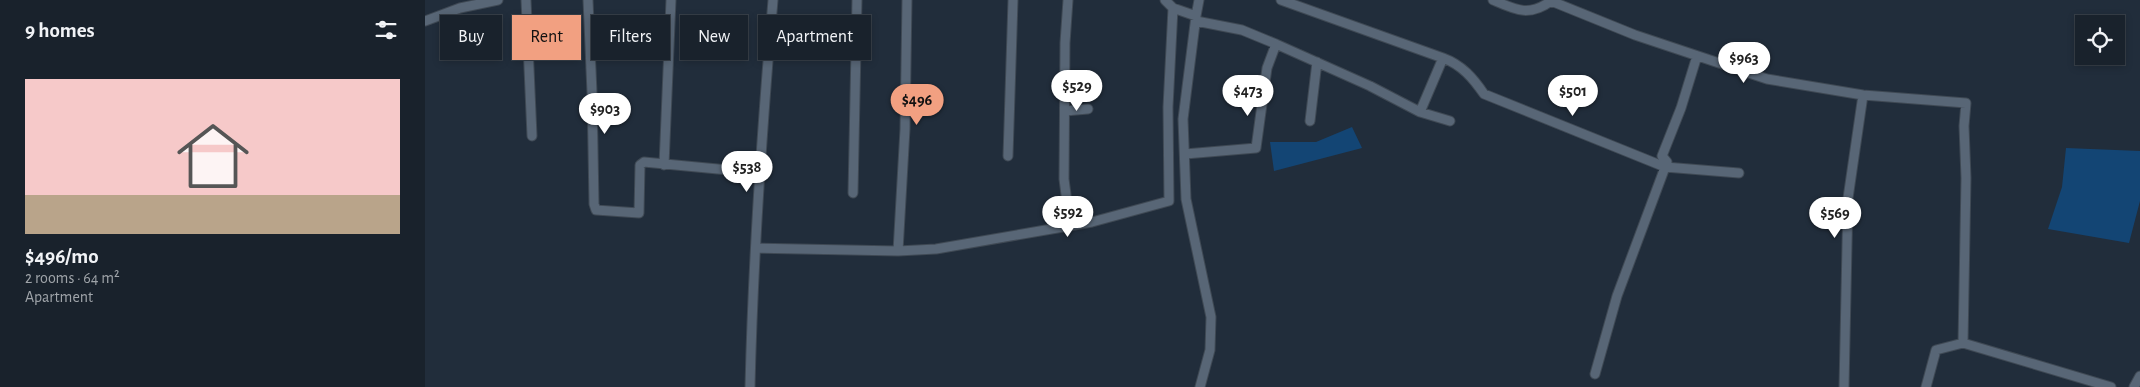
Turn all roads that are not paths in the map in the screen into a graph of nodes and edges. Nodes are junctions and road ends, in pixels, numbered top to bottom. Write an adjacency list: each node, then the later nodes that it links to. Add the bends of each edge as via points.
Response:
1 (498, 0): 16 (street, via 460,8)
2 (526, 0): 27 (street)
3 (588, 0): 30 (street, via 596,210 639,213 640,165 644,162)
4 (671, 0): 30 (street)
5 (773, 0): 32 (street)
6 (857, 0): 34 (street)
7 (907, 0): 39 (street, via 905,129)
8 (1013, 0): 29 (street)
9 (1068, 0): 23 (street)
10 (1165, 0): 14 (street)
11 (1199, 0): 15 (street)
12 (1281, 0): 19 (street)
13 (1493, 0): 18 (street, via 1517,10 1533,11 1551,1 1635,36)
14 (1173, 8): 15 (street); 36 (street, via 1168,107)
15 (1196, 18): 17 (street, via 1242,30); 28 (street, via 1183,104)
16 (425, 21)
17 (1276, 44): 20 (street); 28 (street, via 1267,68 1256,148)
18 (1697, 56): 21 (street, via 1767,79); 31 (street, via 1662,156 1667,162)
19 (1443, 58): 24 (street); 31 (street, via 1454,62 1473,77 1483,94)
20 (1317, 62): 24 (street); 25 (street)
21 (1863, 95): 40 (street, via 1966,103); 45 (street, via 1848,198)
22 (1088, 109): 23 (street)
23 (1065, 111): 37 (street, via 1064,179)
24 (1419, 112): 26 (street)
25 (1310, 121)
26 (1450, 121)
27 (532, 136)
28 (1185, 154): 35 (street)
29 (1008, 156)
30 (664, 165): 32 (street)
31 (1665, 166): 33 (street); 41 (street, via 1617,296)
32 (760, 173): 38 (street)
33 (1739, 173)
34 (853, 193)
35 (1186, 199): 36 (street); 44 (street, via 1211,317 1210,350)
36 (1169, 201): 37 (street)
37 (1070, 226): 39 (street, via 936,249)
38 (756, 248): 39 (street); 43 (street)
39 (898, 251)
40 (1963, 343): 46 (street, via 1936,350); 47 (street)
41 (1595, 374)
42 (2140, 376): 48 (street)
43 (750, 387)
44 (1200, 387)
45 (1844, 387)
46 (1926, 387)
47 (2111, 387)
48 (2134, 387)

